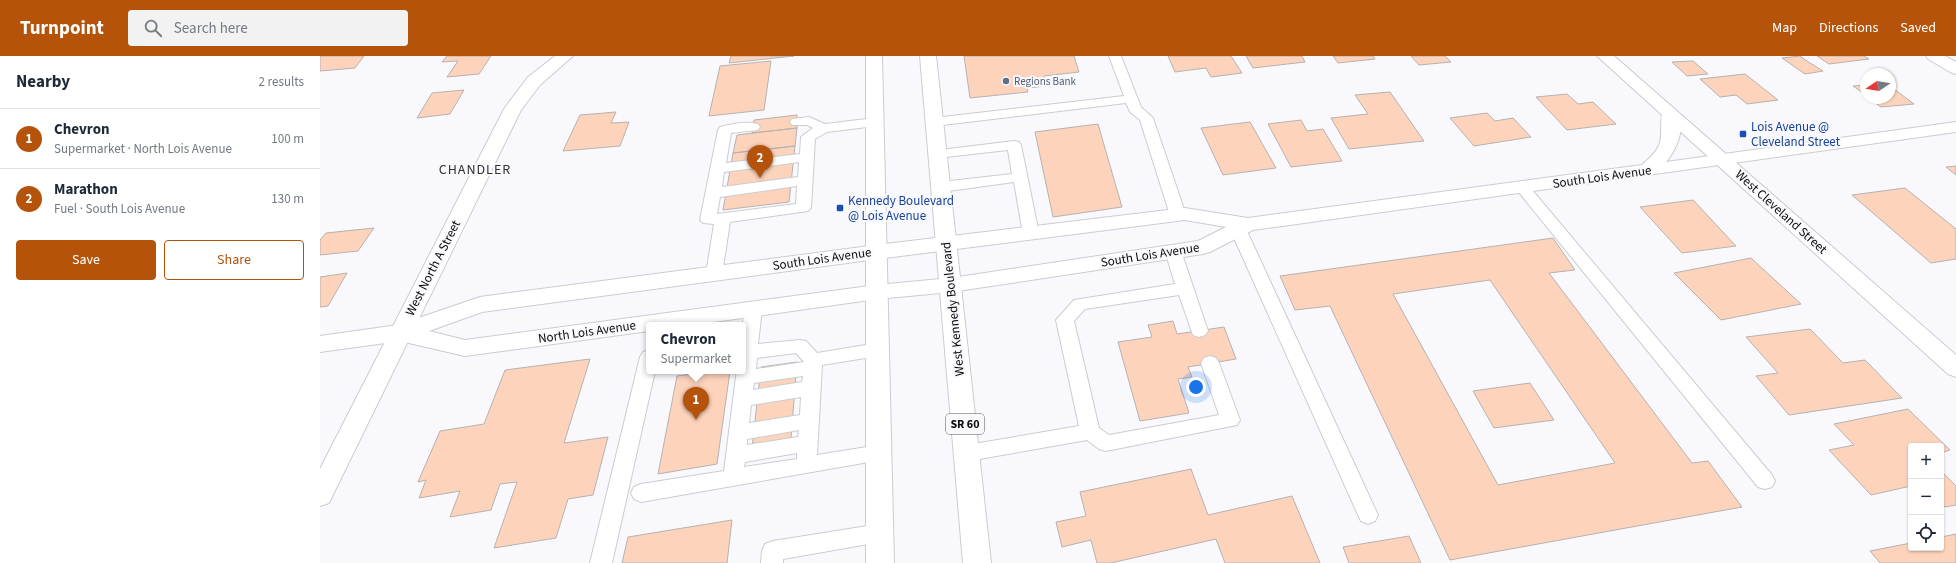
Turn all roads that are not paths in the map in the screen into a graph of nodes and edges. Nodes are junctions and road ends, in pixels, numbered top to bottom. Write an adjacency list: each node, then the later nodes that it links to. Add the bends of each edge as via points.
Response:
1 (565, 56): 41 (street, West North A Street, via 534,81 513,109)
2 (874, 56): 11 (street)
3 (928, 56): 12 (street, West Kennedy Boulevard / SR 60)
4 (1115, 56): 8 (lane)
5 (1605, 56): 9 (street, West Cleveland Street)
6 (1934, 56): 7 (street)
7 (1956, 69)
8 (1131, 99): 12 (lane); 26 (lane, via 1134,108 1146,118)
9 (1670, 114): 18 (street, West Cleveland Street); 20 (street, via 1671,142)
10 (797, 122): 15 (lane, via 809,121)
11 (875, 122): 15 (lane); 32 (street)
12 (934, 122): 16 (street, West Kennedy Boulevard / SR 60)
13 (1956, 126): 18 (street, South Lois Avenue)
14 (752, 127): 19 (lane, via 725,130)
15 (823, 128): 17 (lane, via 808,137)
16 (937, 154): 21 (lane, via 1014,145); 23 (street, West Kennedy Boulevard / SR 60)
17 (807, 157): 19 (lane); 22 (lane)
18 (1722, 160): 20 (street, South Lois Avenue); 47 (street, West Cleveland Street)
19 (718, 168): 25 (lane)
20 (1648, 170): 24 (street, South Lois Avenue)
21 (1020, 177): 23 (lane); 29 (lane)
22 (805, 181): 25 (lane); 27 (lane, via 804,208)
23 (941, 187): 30 (street, West Kennedy Boulevard / SR 60)
24 (1522, 187): 28 (street, South Lois Avenue); 61 (lane)
25 (713, 193): 27 (lane, via 708,220)
26 (1178, 215): 28 (street, South Lois Avenue, via 1185,214); 29 (street, South Lois Avenue)
27 (723, 218): 33 (lane)
28 (1243, 227): 31 (street, South Lois Avenue, via 1202,247); 64 (lane)
29 (1031, 234): 30 (street, South Lois Avenue)
30 (946, 245): 32 (street, South Lois Avenue); 34 (street, West Kennedy Boulevard / SR 60)
31 (1173, 251): 34 (street, South Lois Avenue); 35 (lane)
32 (877, 252): 33 (street, South Lois Avenue); 36 (street)
33 (714, 274): 41 (street, South Lois Avenue, via 480,305)
34 (951, 285): 36 (street, North Lois Avenue); 57 (street, West Kennedy Boulevard / SR 60)
35 (1185, 288): 40 (lane); 53 (lane, via 1080,304 1065,320)
36 (878, 292): 37 (street, North Lois Avenue); 43 (street)
37 (754, 309): 38 (street, North Lois Avenue); 44 (lane)
38 (669, 322)
39 (646, 325): 41 (street, North Lois Avenue, via 465,348)
40 (1199, 331)
41 (400, 333): 42 (street, North Lois Avenue); 63 (street, West North A Street)
42 (320, 344)
43 (878, 350): 46 (lane); 56 (street)
44 (748, 352): 46 (lane, via 800,346); 49 (lane)
45 (1210, 363): 53 (lane, via 1230,420 1106,443)
46 (812, 364): 49 (lane); 50 (lane)
47 (1956, 368)
48 (646, 370): 66 (lane)
49 (746, 378): 51 (lane)
50 (811, 388): 51 (lane); 52 (lane)
51 (742, 399): 54 (lane)
52 (809, 421): 54 (lane); 55 (lane)
53 (1090, 432): 57 (lane)
54 (738, 433): 58 (lane)
55 (808, 443): 58 (lane); 59 (lane)
56 (879, 453): 59 (lane); 65 (street)
57 (968, 453): 69 (street, West Kennedy Boulevard / SR 60)
58 (736, 455): 60 (lane)
59 (806, 466): 60 (lane)
60 (733, 477): 62 (lane)
61 (1765, 481)
62 (641, 493)
63 (320, 495)
64 (1368, 515)
65 (880, 533): 67 (lane, via 773,551); 68 (street)
66 (601, 563)
67 (772, 563)
68 (880, 563)
69 (978, 563)

